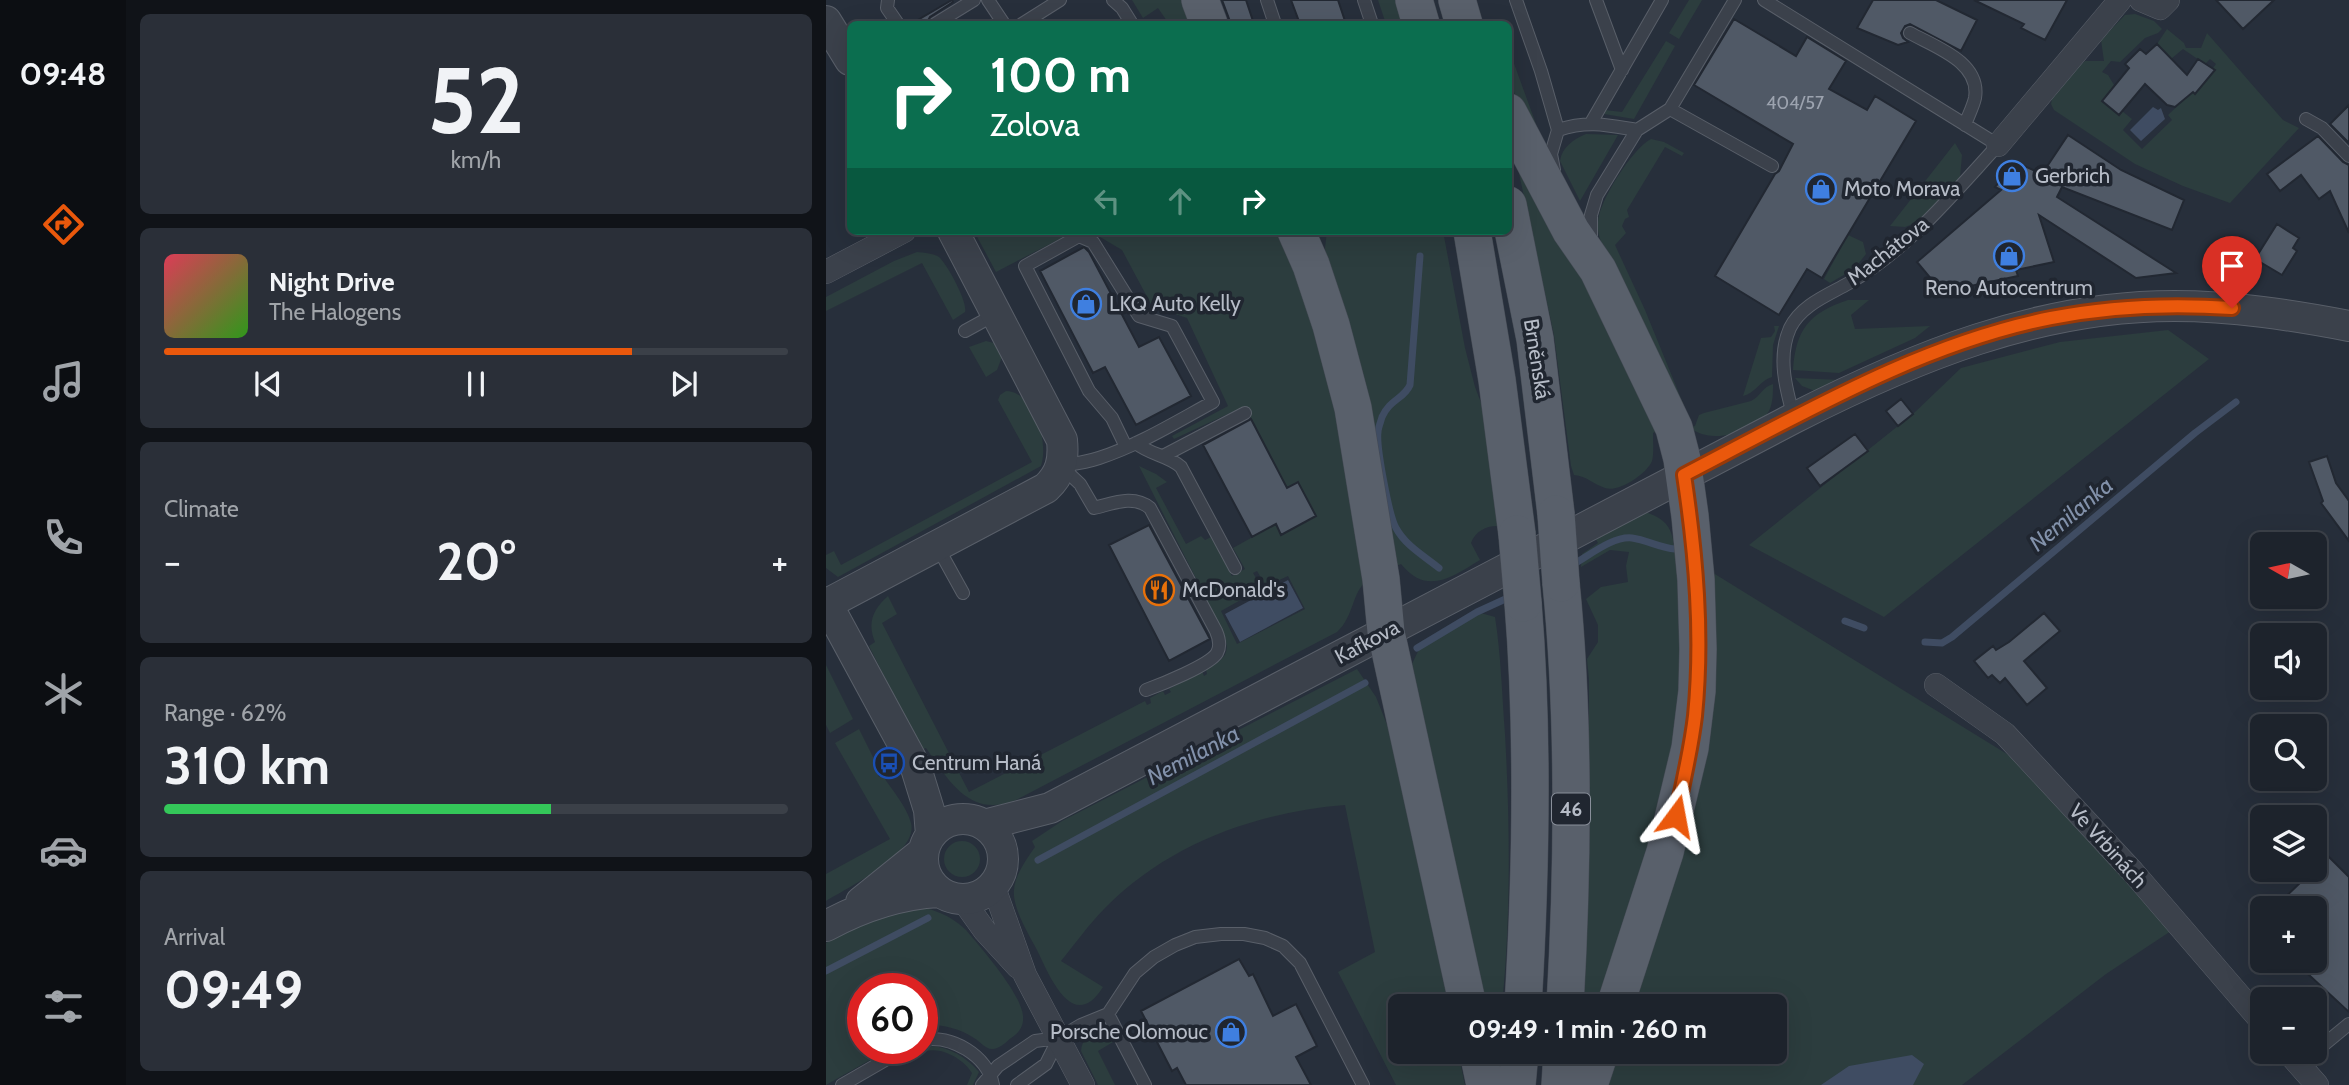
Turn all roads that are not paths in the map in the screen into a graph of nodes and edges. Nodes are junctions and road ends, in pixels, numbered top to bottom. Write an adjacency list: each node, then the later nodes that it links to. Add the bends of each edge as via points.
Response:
1 (888, 0): 21 (lane)
2 (974, 0): 22 (lane)
3 (988, 0): 23 (lane)
4 (1060, 0): 24 (lane)
5 (1113, 0): 25 (lane)
6 (1200, 0): 26 (main road)
7 (1267, 0): 27 (lane)
8 (1364, 0): 28 (lane)
9 (1414, 0): 29 (main road)
10 (1516, 0): 38 (lane)
11 (1597, 0): 32 (lane)
12 (1647, 0): 19 (lane)
13 (1662, 0): 19 (lane)
14 (1735, 0): 33 (lane)
15 (1764, 0): 37 (lane)
16 (2120, 0): 40 (street, Machátova)
17 (2141, 0): 18 (street, via 2160,8)
18 (2168, 0)
19 (1654, 16): 32 (lane)
20 (826, 21): 31 (street)
21 (894, 21)
22 (940, 21)
23 (1002, 21)
24 (1027, 21)
25 (1130, 21)
26 (1208, 21)
27 (1274, 21)
28 (1371, 21)
29 (1420, 21)
30 (1910, 33): 37 (lane, via 1968,68 1975,82 1975,99)
31 (847, 55)
32 (1622, 70): 36 (lane)
33 (1670, 109): 39 (lane); 42 (lane)
34 (2306, 119): 41 (lane, via 2322,128)
35 (1512, 120): 48 (main road, via 1572,232)
36 (1591, 123): 38 (lane); 39 (lane)
37 (1965, 125): 40 (lane)
38 (1558, 130): 48 (lane, via 1551,155 1555,172)
39 (1637, 130): 48 (lane, via 1597,195 1591,215)
40 (1998, 145): 54 (lane, Machátova, via 1927,223 1866,273 1800,314 1790,329 1784,357)
41 (2349, 156)
42 (1772, 166)
43 (1512, 225): 76 (main road, Brněnská / 46, bridge, via 1535,339 1562,583 1571,776)
44 (896, 235): 49 (street)
45 (955, 235): 50 (street)
46 (1473, 235): 75 (main road, Brněnská / 46, bridge, via 1497,380 1523,603 1530,771)
47 (1308, 246): 63 (main road, via 1353,408 1381,579)
48 (1594, 255): 58 (main road, via 1674,428)
49 (826, 272)
50 (996, 314): 52 (lane); 57 (street, via 1062,440)
51 (2349, 326): 54 (street, Kafkova, via 2216,307 2145,306 2077,313 1985,335 1912,362)
52 (965, 331)
53 (1245, 413): 56 (lane)
54 (1794, 418): 58 (street, Kafkova)
55 (1131, 445): 55 (lane, via 1213,402 1172,326 1139,316 1093,242 1079,236 1024,267 1089,391); 56 (lane); 57 (lane, via 1097,459)
56 (1163, 456): 60 (lane, via 1181,467)
57 (1061, 466): 59 (street, via 1046,488); 65 (lane, via 1080,484 1094,508 1127,500 1150,508 1219,637 1213,658)
58 (1684, 475): 63 (street, Kafkova); 77 (main road, via 1698,614 1695,718 1676,816)
59 (937, 546): 61 (lane); 62 (street)
60 (1235, 568)
61 (963, 593)
62 (826, 603): 66 (street)
63 (1385, 632): 67 (street, Kafkova); 74 (main road)
64 (1936, 685): 78 (street, Ve Vrbinách, via 2005,734)
65 (1146, 690)
66 (916, 768): 68 (street); 69 (street, via 929,810)
67 (1050, 808): 68 (street, Kafkova); 70 (street, Kafkova)
68 (976, 822): 69 (street, Kafkova, via 950,821); 70 (street, via 999,841)
69 (927, 843): 71 (street, via 926,875); 72 (street, Kafkova)
70 (998, 874): 71 (street, Kafkova, via 979,896); 73 (street)
71 (951, 895): 72 (street, Kafkova, via 907,895); 73 (street)
72 (834, 922)
73 (1025, 975): 81 (street)
74 (1465, 994)
75 (1524, 994)
76 (1565, 994)
77 (1619, 994)
78 (2250, 1008)
79 (1108, 1014): 81 (lane); 95 (lane); 96 (lane, via 1135,973 1175,945 1221,934 1265,937 1300,962)
80 (2349, 1024): 82 (lane)
81 (1059, 1038): 90 (lane, via 1035,1041); 93 (lane, via 1046,1064); 94 (street)
82 (2327, 1038)
83 (938, 1040): 90 (lane, via 975,1056)
84 (878, 1064): 91 (lane)
85 (1481, 1064): 97 (main road)
86 (1519, 1064): 98 (main road)
87 (1561, 1064): 99 (main road)
88 (1596, 1064): 100 (main road)
89 (2298, 1064): 101 (street)
90 (992, 1079): 92 (lane)
91 (842, 1085)
92 (982, 1085)
93 (1017, 1085)
94 (1083, 1085)
95 (1146, 1085)
96 (1363, 1085)
97 (1485, 1085)
98 (1517, 1085)
99 (1560, 1085)
100 (1589, 1085)
101 (2316, 1085)

